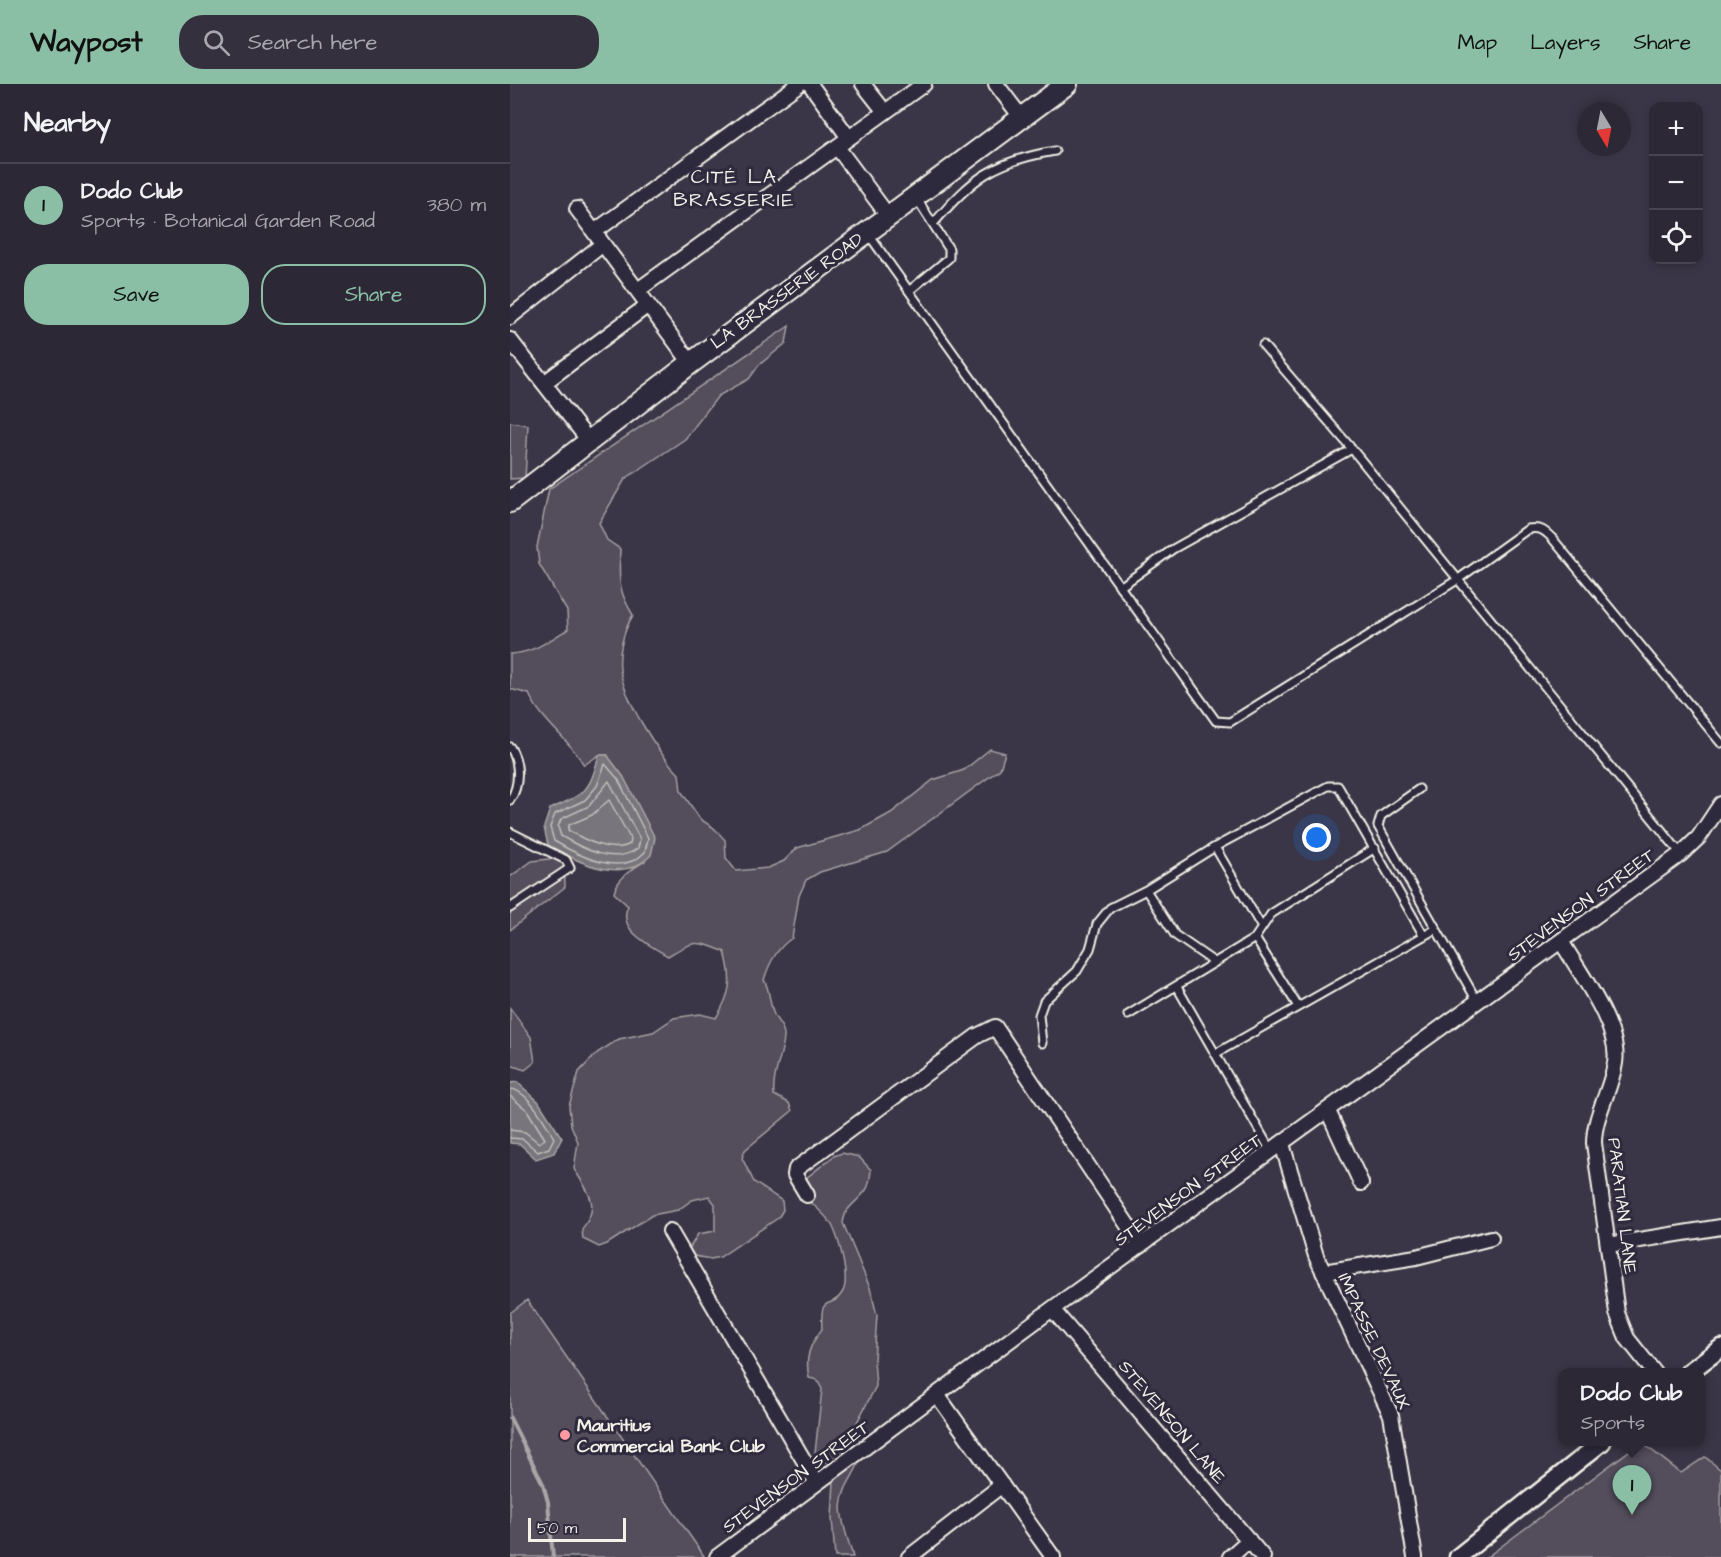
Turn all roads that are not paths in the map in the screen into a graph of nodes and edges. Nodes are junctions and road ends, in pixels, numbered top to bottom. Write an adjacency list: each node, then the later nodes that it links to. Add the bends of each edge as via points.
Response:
1 (799, 84): 16 (street)
2 (810, 84): 9 (street)
3 (863, 84): 7 (street)
4 (996, 84): 8 (street)
5 (1067, 84): 8 (main road, LA BRASSERIE ROAD)
6 (915, 87): 7 (street)
7 (885, 112): 9 (street)
8 (1021, 117): 12 (main road, LA BRASSERIE ROAD)
9 (849, 138): 10 (street)
10 (837, 147): 14 (street); 19 (street)
11 (1055, 151): 15 (lane, via 1024,156 981,174)
12 (916, 196): 14 (main road, LA BRASSERIE ROAD); 15 (lane)
13 (577, 209): 16 (street)
14 (889, 217): 17 (main road, LA BRASSERIE ROAD)
15 (933, 224): 20 (lane, via 949,249 949,258)
16 (594, 232): 18 (street)
17 (867, 232): 20 (lane); 25 (main road, LA BRASSERIE ROAD)
18 (603, 244): 19 (street); 22 (street)
19 (638, 290): 21 (street)
20 (909, 291): 31 (lane)
21 (648, 305): 25 (street); 26 (street)
22 (510, 317)
23 (510, 340): 26 (street)
24 (1263, 345): 28 (lane)
25 (691, 363): 27 (main road, LA BRASSERIE ROAD)
26 (544, 383): 27 (street)
27 (589, 441): 29 (main road, LA BRASSERIE ROAD)
28 (1352, 449): 30 (lane); 31 (lane, via 1173,549)
29 (510, 502)
30 (1457, 580): 31 (lane, via 1230,722 1221,723); 32 (lane, via 1528,529 1544,530); 40 (lane)
31 (1120, 587)
32 (1721, 743)
33 (510, 747): 35 (lane, via 518,771 516,792)
34 (1419, 789): 44 (lane, via 1381,816 1378,826)
35 (510, 800)
36 (1721, 804): 40 (street, STEVENSON STREET, via 1700,837)
37 (510, 832): 42 (lane, via 566,860 570,868)
38 (1215, 847): 39 (lane, via 1328,786 1338,786); 41 (lane); 43 (lane)
39 (1375, 848): 43 (lane, via 1271,914); 45 (lane)
40 (1681, 854): 47 (street, STEVENSON STREET)
41 (1146, 890): 48 (lane, via 1175,935); 53 (lane, via 1110,908 1097,924 1090,949 1077,971 1044,1001 1039,1015)
42 (510, 909)
43 (1261, 926): 46 (lane)
44 (1436, 929): 45 (lane); 50 (lane)
45 (1424, 936): 51 (lane)
46 (1255, 938): 48 (lane); 51 (lane)
47 (1561, 941): 50 (street, STEVENSON STREET); 63 (street, PARATIAN LANE, via 1609,1025 1614,1041 1613,1074 1594,1127)
48 (1214, 962): 49 (lane)
49 (1177, 987): 52 (lane); 54 (lane)
50 (1478, 1002): 55 (street, STEVENSON STREET)
51 (1297, 1005): 54 (lane)
52 (1128, 1015)
53 (1042, 1043)
54 (1215, 1054): 56 (lane)
55 (1328, 1111): 56 (street, STEVENSON STREET); 57 (street)
56 (1277, 1148): 62 (street, STEVENSON STREET); 64 (street, IMPASSE DEVAUX)
57 (1361, 1183)
58 (807, 1195): 62 (street, via 795,1169 977,1036 995,1028)
59 (1721, 1227): 63 (street)
60 (670, 1231): 71 (street)
61 (1491, 1238): 64 (street, via 1416,1257)
62 (1141, 1245): 65 (street, STEVENSON STREET)
63 (1608, 1245): 67 (street, PARATIAN LANE, via 1617,1313 1627,1338)
64 (1323, 1272): 79 (street, IMPASSE DEVAUX, via 1390,1415)
65 (1052, 1310): 69 (street, STEVENSON STREET); 73 (street, STEVENSON LANE)
66 (1721, 1348): 68 (street)
67 (1651, 1368)
68 (1694, 1368)
69 (938, 1395): 71 (street, STEVENSON STREET); 72 (street)
70 (1597, 1446): 80 (street)
71 (817, 1484): 74 (street, STEVENSON STREET)
72 (1002, 1485): 75 (street); 76 (street)
73 (1249, 1540): 77 (street); 78 (street, STEVENSON LANE)
74 (717, 1557)
75 (909, 1557)
76 (1053, 1557)
77 (1230, 1557)
78 (1263, 1557)
79 (1415, 1557)
80 (1458, 1557)

